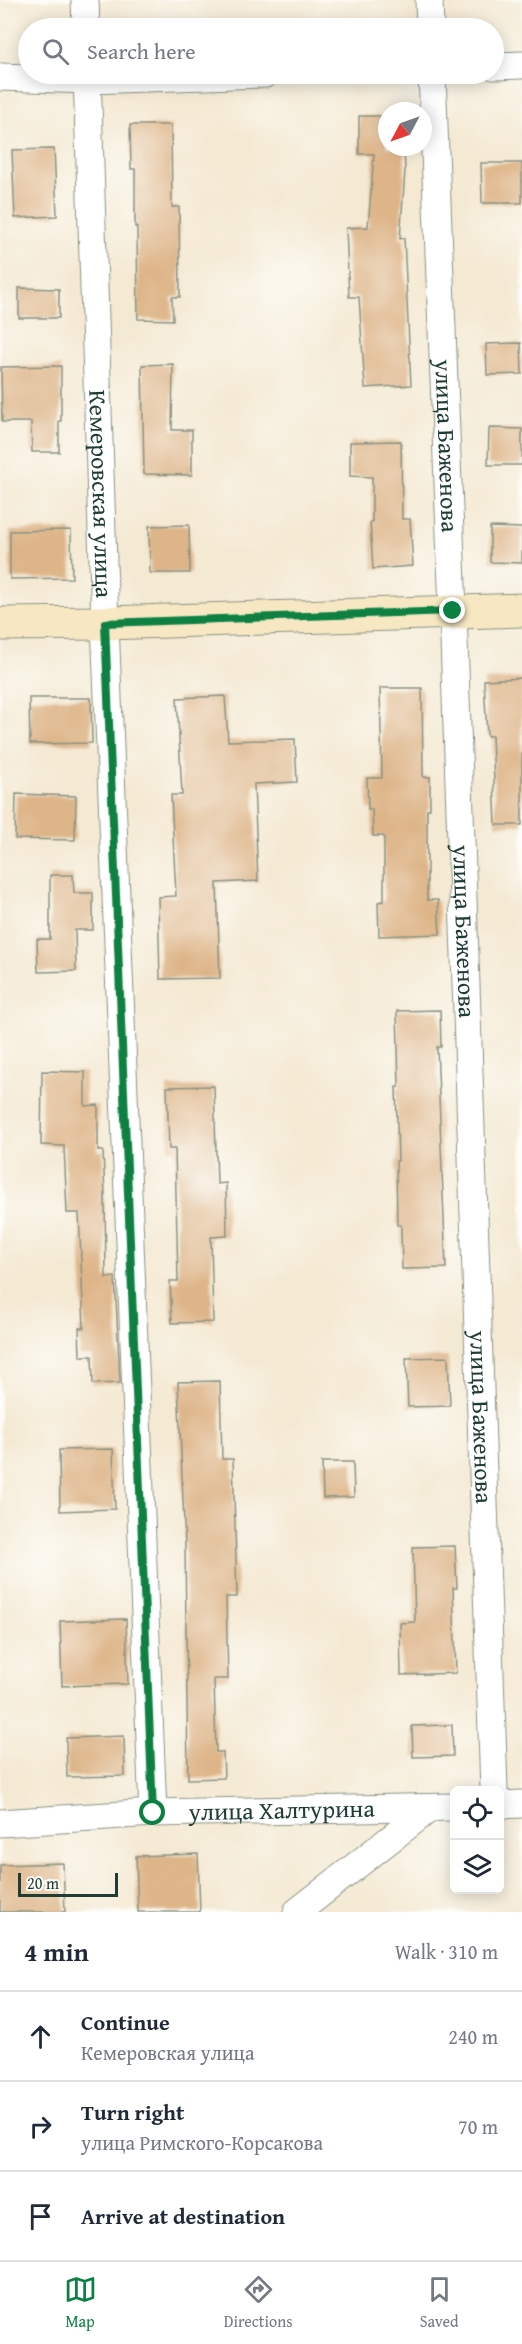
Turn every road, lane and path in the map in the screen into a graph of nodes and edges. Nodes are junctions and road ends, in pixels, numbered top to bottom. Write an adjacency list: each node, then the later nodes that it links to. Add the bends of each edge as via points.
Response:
1 (85, 0): 3 (street)
2 (429, 0): 4 (street)
3 (86, 18)
4 (430, 18)
5 (522, 65): 6 (street)
6 (504, 66)
7 (0, 77): 8 (street)
8 (18, 77)
9 (87, 84): 13 (street, Кемеровская улица)
10 (432, 84): 12 (street, улица Баженова)
11 (522, 610): 12 (main road)
12 (453, 611): 13 (main road); 15 (street, улица Баженова)
13 (105, 623): 14 (main road); 19 (street, Кемеровская улица)
14 (0, 624)
15 (494, 1786)
16 (522, 1804): 17 (street)
17 (504, 1805)
18 (442, 1808): 19 (street, улица Халтурина); 21 (street)
19 (153, 1813): 20 (street, улица Халтурина)
20 (0, 1822)
21 (297, 1912)

